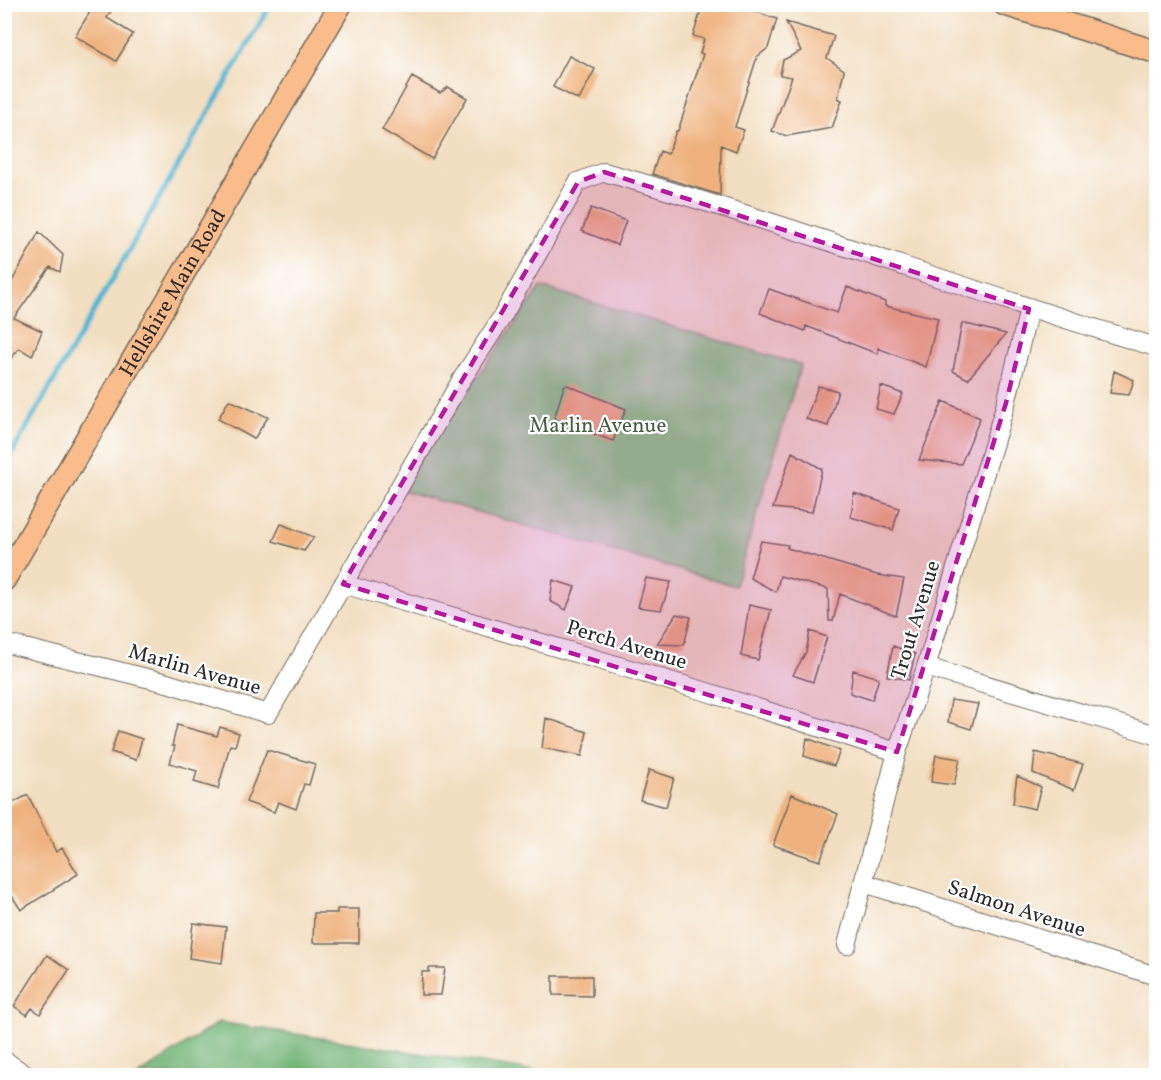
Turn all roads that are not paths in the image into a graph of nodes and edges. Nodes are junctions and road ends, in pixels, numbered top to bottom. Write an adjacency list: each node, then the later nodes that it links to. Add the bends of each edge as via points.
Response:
1 (342, 4): 6 (main road, Hellshire Main Road)
2 (1004, 4): 3 (main road)
3 (1156, 52)
4 (1029, 309): 5 (street, Marlin Avenue); 7 (street, Marlin Avenue, via 604,172 578,182); 9 (street, Trout Avenue, via 1006,403)
5 (1156, 347)
6 (4, 580)
7 (343, 584): 8 (street, Marlin Avenue, via 268,714 167,682); 11 (street, Perch Avenue)
8 (4, 643)
9 (926, 667): 10 (street); 11 (street, Trout Avenue)
10 (1156, 735)
11 (897, 752): 12 (street, Trout Avenue)
12 (864, 883): 13 (street, Trout Avenue); 14 (street, Salmon Avenue)
13 (847, 945)
14 (1156, 976)
15 (4, 1060): 16 (street)
16 (27, 1076)

